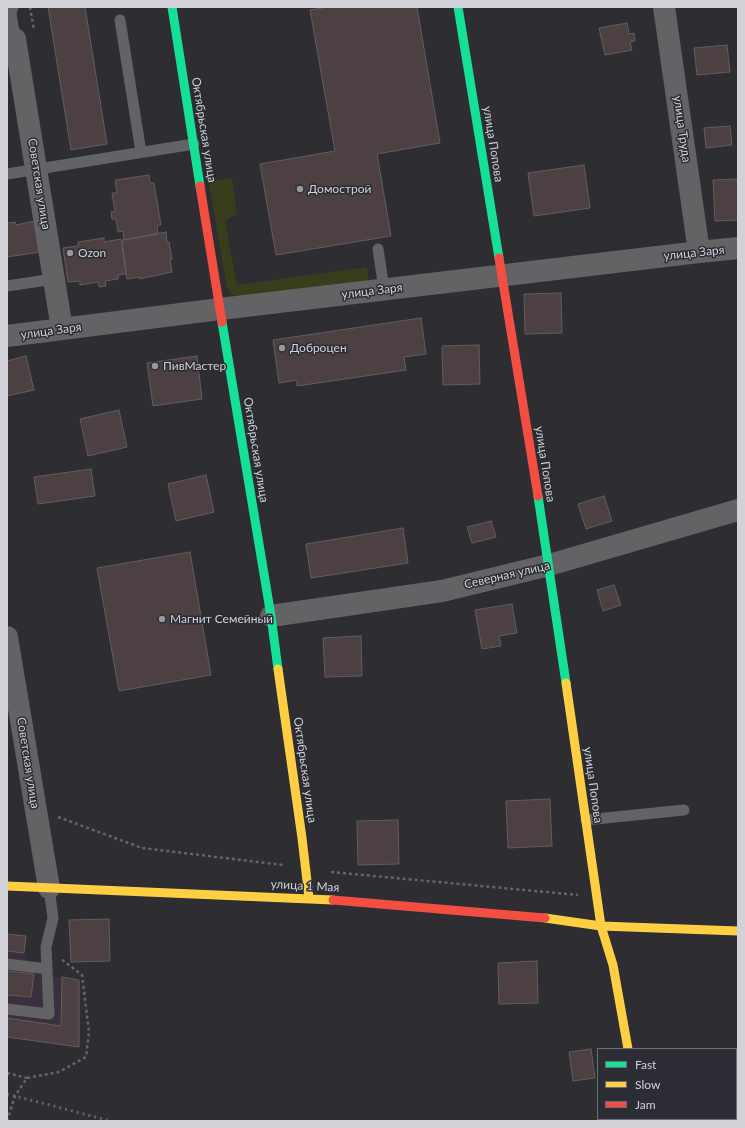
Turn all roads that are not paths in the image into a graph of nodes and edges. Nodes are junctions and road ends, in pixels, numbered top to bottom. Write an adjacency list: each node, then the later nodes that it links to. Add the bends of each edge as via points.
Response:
1 (13, 7): 6 (lane)
2 (172, 7): 7 (main road, Октябрьская улица)
3 (458, 7): 14 (main road, улица Попова)
4 (664, 7): 13 (street, улица Труда)
5 (120, 20): 8 (lane)
6 (11, 40): 9 (street, Советская улица)
7 (194, 144): 8 (lane); 18 (main road, Октябрьская улица)
8 (141, 152): 9 (lane)
9 (36, 169): 10 (lane); 15 (street, Советская улица)
10 (7, 174)
11 (738, 248): 13 (street, улица Заря)
12 (378, 249): 17 (lane)
13 (699, 252): 14 (street, улица Заря)
14 (502, 275): 17 (street, улица Заря); 22 (main road, улица Попова)
15 (54, 279): 16 (lane); 19 (street, Советская улица)
16 (7, 286)
17 (384, 289): 18 (street, улица Заря)
18 (220, 309): 19 (street, улица Заря); 23 (main road, Октябрьская улица)
19 (62, 329): 20 (street, улица Заря)
20 (7, 336)
21 (738, 510): 22 (street, Северная улица)
22 (549, 566): 23 (street, Северная улица, via 442,591); 27 (main road, улица Попова)
23 (271, 616): 30 (main road, Октябрьская улица)
24 (7, 637): 25 (street, Советская улица)
25 (9, 660): 29 (street, Советская улица)
26 (684, 810): 27 (lane)
27 (586, 820): 31 (main road, улица Попова)
28 (7, 886): 29 (main road, улица 1 Мая)
29 (49, 888): 30 (main road, улица 1 Мая); 34 (lane, via 53,918 46,947)
30 (309, 898): 31 (main road, улица 1 Мая, via 534,916)
31 (601, 926): 32 (main road, улица 1 Мая); 36 (main road, улица Попова, via 613,965)
32 (738, 931)
33 (7, 964): 34 (lane)
34 (47, 969): 35 (lane, via 49,1014)
35 (7, 1009)
36 (628, 1048)

